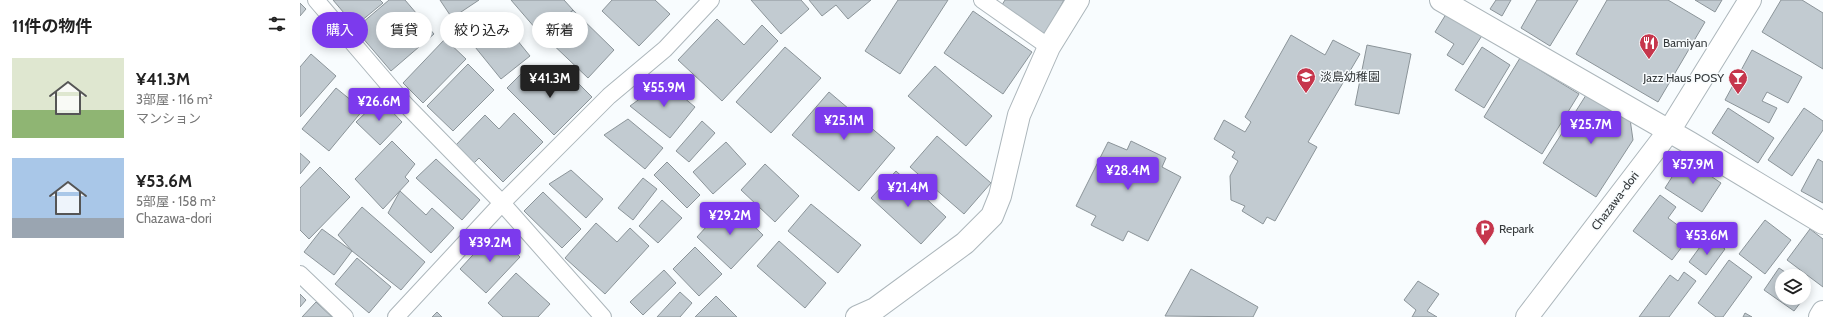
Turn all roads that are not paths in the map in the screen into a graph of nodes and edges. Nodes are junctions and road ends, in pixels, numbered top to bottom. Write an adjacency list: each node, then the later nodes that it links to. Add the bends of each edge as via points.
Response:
1 (316, 0): 9 (lane, via 405,104)
2 (711, 0): 9 (lane, via 664,49 609,96)
3 (982, 0): 7 (lane)
4 (1078, 0): 7 (street)
5 (1440, 0): 8 (street)
6 (1750, 0): 8 (street, Chazawa-dori)
7 (1049, 47): 16 (street, via 1019,115 1000,196 992,216 965,243 875,309)
8 (1669, 131): 10 (street); 17 (street, Chazawa-dori)
9 (502, 203): 14 (lane); 15 (lane)
10 (1823, 223)
11 (300, 274): 13 (lane)
12 (1823, 312): 18 (street)
13 (345, 317)
14 (396, 317)
15 (603, 317)
16 (857, 317)
17 (1527, 317)
18 (1820, 317)

